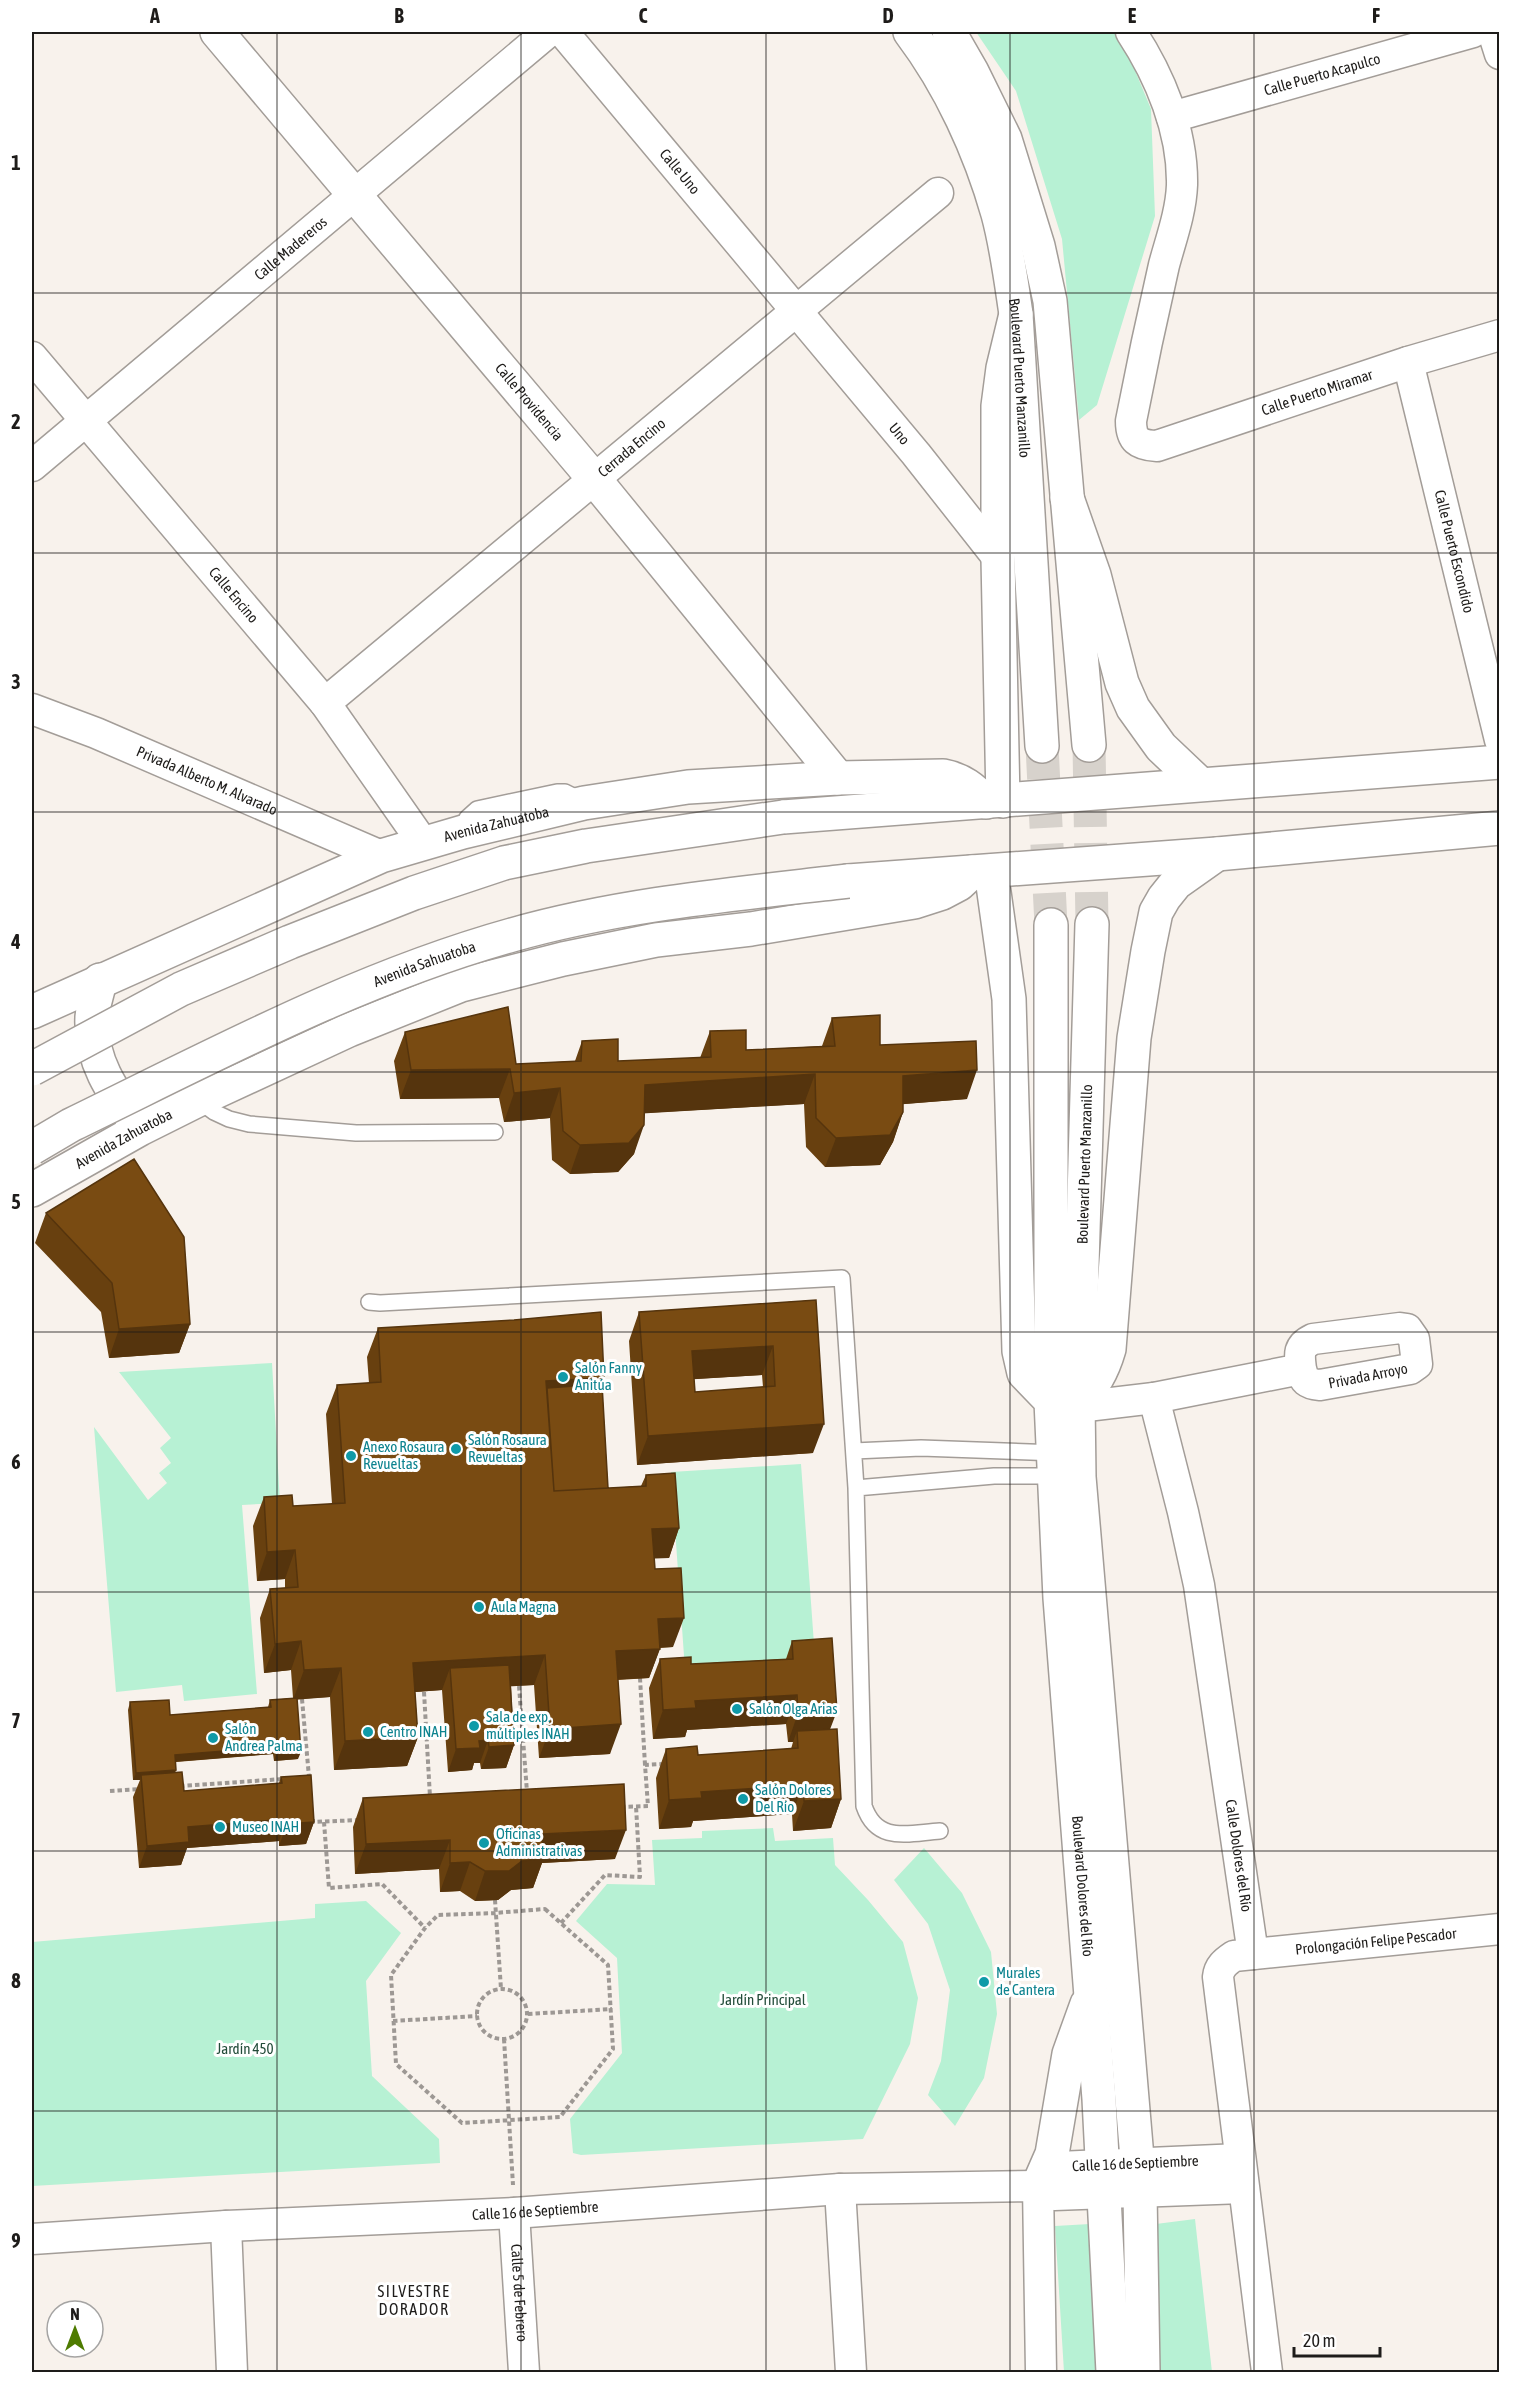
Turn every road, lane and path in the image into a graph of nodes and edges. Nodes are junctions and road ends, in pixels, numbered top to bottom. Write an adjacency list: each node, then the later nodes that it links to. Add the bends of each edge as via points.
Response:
1 (217, 32): 12 (main road, Calle Providencia)
2 (548, 32): 12 (street, Calle Madereros)
3 (563, 32): 13 (street, Calle Uno)
4 (910, 32): 14 (main road, Boulevard Puerto Manzanillo, via 944,84 982,170 998,213)
5 (949, 32): 21 (main road, via 1005,139 1038,246 1050,301)
6 (1131, 32): 10 (street)
7 (1473, 32): 10 (street, Calle Puerto Acapulco)
8 (1493, 32): 9 (street)
9 (1500, 54)
10 (1172, 117): 17 (street, Calle Puerto Miramar, via 1182,186 1131,421 1131,434 1136,441 1157,446)
11 (938, 193): 13 (street, Cerrada Encino)
12 (354, 195): 18 (street, Calle Madereros); 20 (main road, Calle Providencia)
13 (797, 310): 20 (street, Cerrada Encino); 22 (street, Uno)
14 (1016, 314): 22 (main road, via 998,406); 27 (main road, Boulevard Puerto Manzanillo)
15 (1500, 335): 17 (street, Calle Puerto Miramar)
16 (32, 357): 18 (street, Calle Encino)
17 (1408, 362): 25 (street, Calle Puerto Escondido)
18 (85, 420): 19 (street, Calle Madereros); 23 (street, Calle Encino)
19 (32, 466)
20 (595, 480): 23 (street, Cerrada Encino); 29 (main road, Calle Providencia)
21 (1067, 498): 26 (main road); 30 (main road, via 1094,575 1132,708 1161,747)
22 (998, 558): 31 (main road)
23 (325, 703): 33 (street, Calle Encino)
24 (32, 709): 35 (street, Privada Alberto M. Alvarado)
25 (1500, 740)
26 (1089, 745)
27 (1042, 746)
28 (1500, 762): 30 (main road)
29 (838, 778): 31 (main road, Avenida Zahuatoba, via 944,776 960,779); 33 (main road, Avenida Zahuatoba, via 688,787 584,803)
30 (1200, 784): 31 (main road)
31 (995, 802): 41 (main road, bridge, via 783,817 576,848 504,864 414,893 181,989)
32 (1500, 828): 34 (main road, Avenida Sahuatoba)
33 (423, 843): 35 (main road, Avenida Zahuatoba)
34 (1217, 854): 36 (main road, Avenida Sahuatoba); 50 (main road, via 1176,883 1156,912 1134,1038 1109,1348 1097,1381)
35 (381, 856): 39 (main road, Avenida Zahuatoba)
36 (982, 872): 42 (main road, Avenida Zahuatoba, via 942,893 914,902 656,940 461,985 349,1030); 45 (main road, Avenida Sahuatoba, bridge, via 848,881 599,914 512,935 321,1004 71,1125); 50 (main road, via 1009,999 1019,1351 1024,1373)
37 (1092, 924): 50 (main road, Boulevard Puerto Manzanillo)
38 (1051, 925): 50 (main road, Boulevard Puerto Manzanillo)
39 (100, 980): 40 (main road, Avenida Zahuatoba); 43 (main road, via 92,1017 94,1048 115,1096)
40 (32, 1012)
41 (32, 1069)
42 (198, 1100): 43 (main road, Avenida Zahuatoba); 44 (lane, via 214,1112 249,1124 356,1133)
43 (140, 1129): 46 (main road, Avenida Zahuatoba)
44 (495, 1132)
45 (32, 1148)
46 (32, 1190)
47 (369, 1302): 51 (lane, via 842,1278)
48 (1301, 1369): 49 (street)
49 (1154, 1398): 50 (street); 80 (street, Calle Dolores del Río, via 1199,1585)
50 (1069, 1403): 52 (main road, Boulevard Dolores del Río)
51 (854, 1450): 52 (lane, via 921,1448); 53 (lane)
52 (1066, 1465): 53 (lane, via 994,1476); 82 (main road, Boulevard Dolores del Río, via 1060,1598); 90 (main road, Boulevard Dolores del Río)
53 (856, 1488): 74 (lane, via 864,1806 869,1820 890,1834)
54 (640, 1678): 59 (path)
55 (519, 1686): 67 (path)
56 (424, 1692): 68 (path)
57 (302, 1699): 60 (path)
58 (668, 1764): 59 (path)
59 (645, 1765): 69 (path, via 648,1806)
60 (309, 1777): 61 (path); 65 (path)
61 (297, 1778)
62 (286, 1779): 63 (path)
63 (169, 1787)
64 (145, 1788): 66 (path)
65 (310, 1788)
66 (110, 1791)
67 (527, 1800)
68 (430, 1805)
69 (636, 1806): 70 (path); 77 (path, via 640,1877 605,1875)
70 (614, 1807)
71 (312, 1811): 73 (path, via 313,1822)
72 (359, 1820): 73 (path)
73 (324, 1822): 78 (path, via 329,1888 382,1884)
74 (940, 1831)
75 (495, 1900): 76 (path)
76 (495, 1913): 77 (path, via 546,1909); 78 (path, via 438,1915); 81 (path)
77 (561, 1923): 83 (path, via 608,1965)
78 (425, 1928): 86 (path, via 391,1975)
79 (1500, 1929): 80 (street, Prolongación Felipe Pescador)
80 (1252, 1954): 89 (street, via 1234,1956 1225,1962 1218,1977)
81 (501, 1989): 84 (path, via 517,1993); 85 (path, via 486,1994 477,2008)
82 (1091, 1994): 91 (main road, Boulevard Dolores del Río); 92 (main road, via 1069,2054 1052,2154)
83 (612, 2009): 84 (path); 88 (path, via 613,2049 560,2117)
84 (528, 2014): 87 (path, via 523,2029)
85 (477, 2016): 86 (path); 87 (path, via 483,2031)
86 (393, 2021): 88 (path, via 396,2064 462,2123)
87 (504, 2039): 88 (path)
88 (509, 2119): 95 (path)
89 (1240, 2159): 90 (street, Calle 16 de Septiembre); 93 (street)
90 (1139, 2178): 91 (street, Calle 16 de Septiembre); 93 (street, Calle 16 de Septiembre); 103 (main road, Boulevard Dolores del Río)
91 (1103, 2179): 92 (street, Calle 16 de Septiembre, via 1058,2167); 102 (main road, Boulevard Dolores del Río)
92 (1038, 2186): 94 (street, Calle 16 de Septiembre); 101 (street)
93 (1243, 2188): 104 (street)
94 (840, 2189): 95 (street, Calle 16 de Septiembre); 100 (street)
95 (514, 2213): 96 (street, Calle 16 de Septiembre); 99 (street, Calle 5 de Febrero)
96 (226, 2226): 97 (street, Calle 16 de Septiembre); 98 (street)
97 (32, 2239)
98 (232, 2373)
99 (524, 2373)
100 (851, 2373)
101 (1041, 2373)
102 (1113, 2373)
103 (1143, 2373)
104 (1267, 2373)

